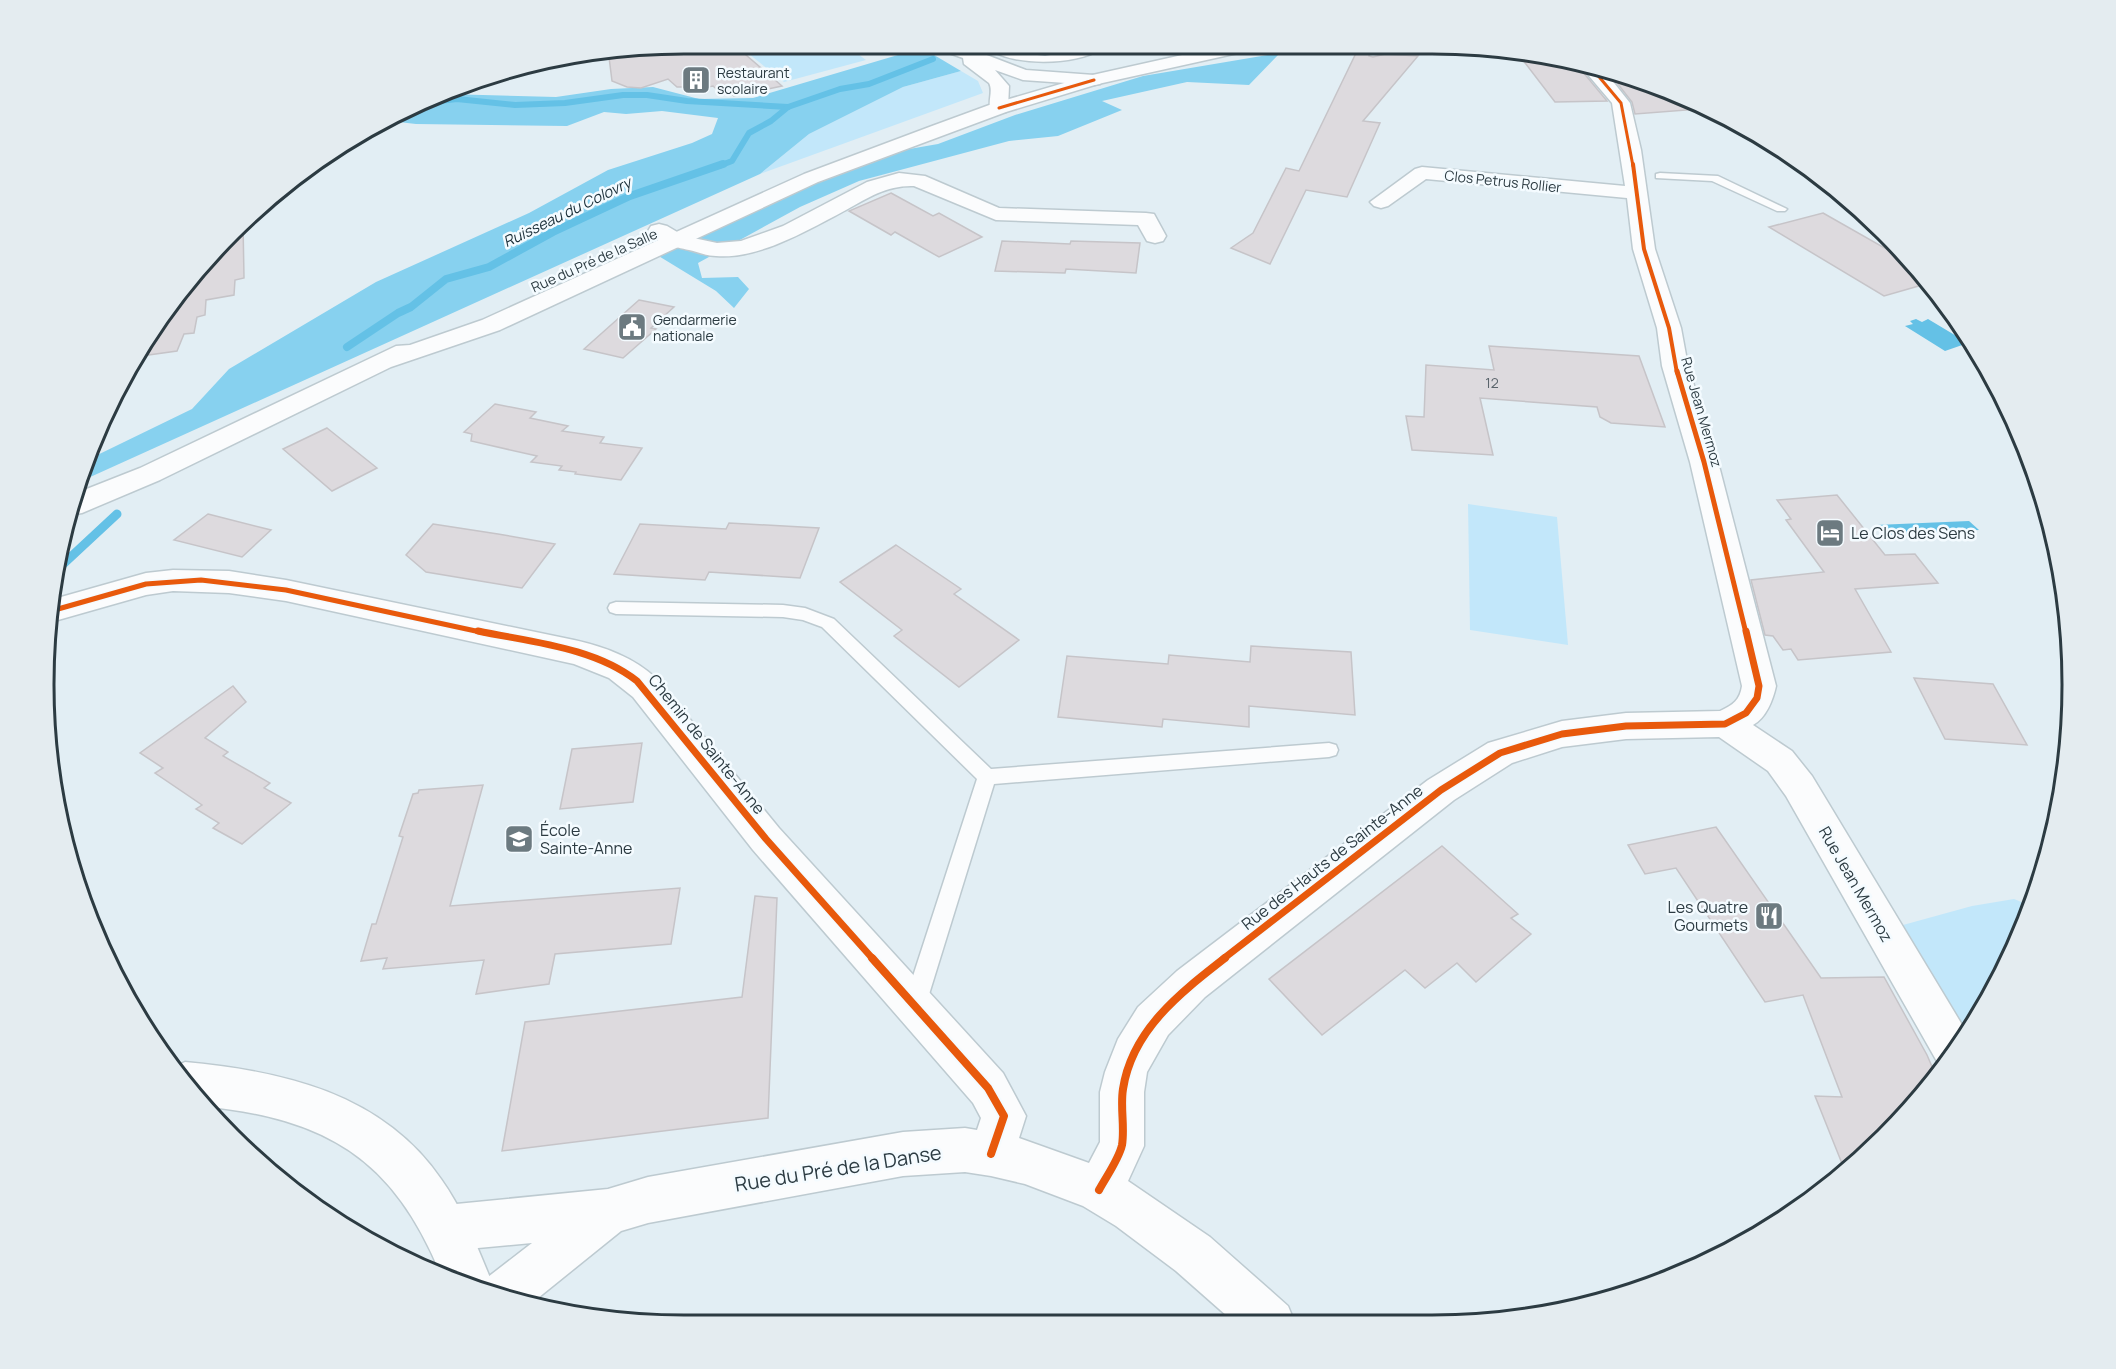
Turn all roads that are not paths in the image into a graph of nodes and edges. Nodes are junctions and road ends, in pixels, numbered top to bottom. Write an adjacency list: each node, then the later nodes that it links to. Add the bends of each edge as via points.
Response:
1 (963, 54): 10 (street)
2 (970, 54): 7 (street)
3 (1007, 54): 4 (lane, via 1047,60)
4 (1073, 54)
5 (1174, 54): 9 (street, Rue du Pré de la Salle, via 1142,61)
6 (1208, 54): 9 (street, Rue du Pré de la Salle)
7 (1023, 75): 9 (street); 11 (street)
8 (1600, 76): 14 (street, Rue Jean Mermoz, via 1621,104)
9 (1094, 80): 11 (street, Rue du Pré de la Salle)
10 (1000, 86): 11 (street); 12 (street)
11 (1042, 94): 12 (street, Rue du Pré de la Salle)
12 (999, 108): 17 (street, Rue du Pré de la Salle)
13 (1660, 176): 16 (lane, via 1714,178)
14 (1635, 193): 15 (street, Clos Petrus Rollier, via 1422,173); 24 (street, Rue Jean Mermoz, via 1644,249 1670,328 1675,366 1704,462 1759,686 1757,698 1746,713)
15 (1381, 202)
16 (1782, 209)
17 (668, 236): 18 (street, via 717,250 744,247 791,231 874,186 899,179 918,180 996,214 1146,219); 19 (street, Rue du Pré de la Salle, via 491,325 386,361)
18 (1155, 236)
19 (150, 474): 20 (street, Rue du Pré de la Salle); 21 (street, Rue du Pré de la Salle)
20 (81, 502)
21 (75, 520)
22 (616, 608): 26 (lane, via 783,611 819,618)
23 (58, 609): 27 (street, Chemin de Sainte-Anne, via 161,581 204,581 293,592 616,664 645,688 766,839)
24 (1725, 724): 28 (street, Rue Jean Mermoz, via 1780,761 1799,786); 31 (street, Rue des Hauts de Sainte-Anne, via 1626,726 1562,734 1500,753 1441,790 1191,984 1153,1021 1126,1072 1122,1146)
25 (1329, 750): 26 (lane)
26 (987, 777): 27 (lane)
27 (915, 1004): 30 (street, Chemin de Sainte-Anne, via 1000,1106 1004,1116)
28 (1950, 1044)
29 (197, 1084): 33 (street, via 253,1090 333,1114 398,1159)
30 (991, 1154): 31 (street, Rue du Pré de la Danse, via 1025,1162); 32 (street, Rue du Pré de la Danse, via 965,1150 903,1154 648,1200)
31 (1099, 1190): 36 (street, Rue du Pré de la Danse, via 1193,1254)
32 (608, 1212): 33 (street, Rue du Pré de la Danse); 35 (street, Rue du Pré de la Danse)
33 (446, 1228): 34 (street)
34 (465, 1276)
35 (509, 1290)
36 (1261, 1315)

